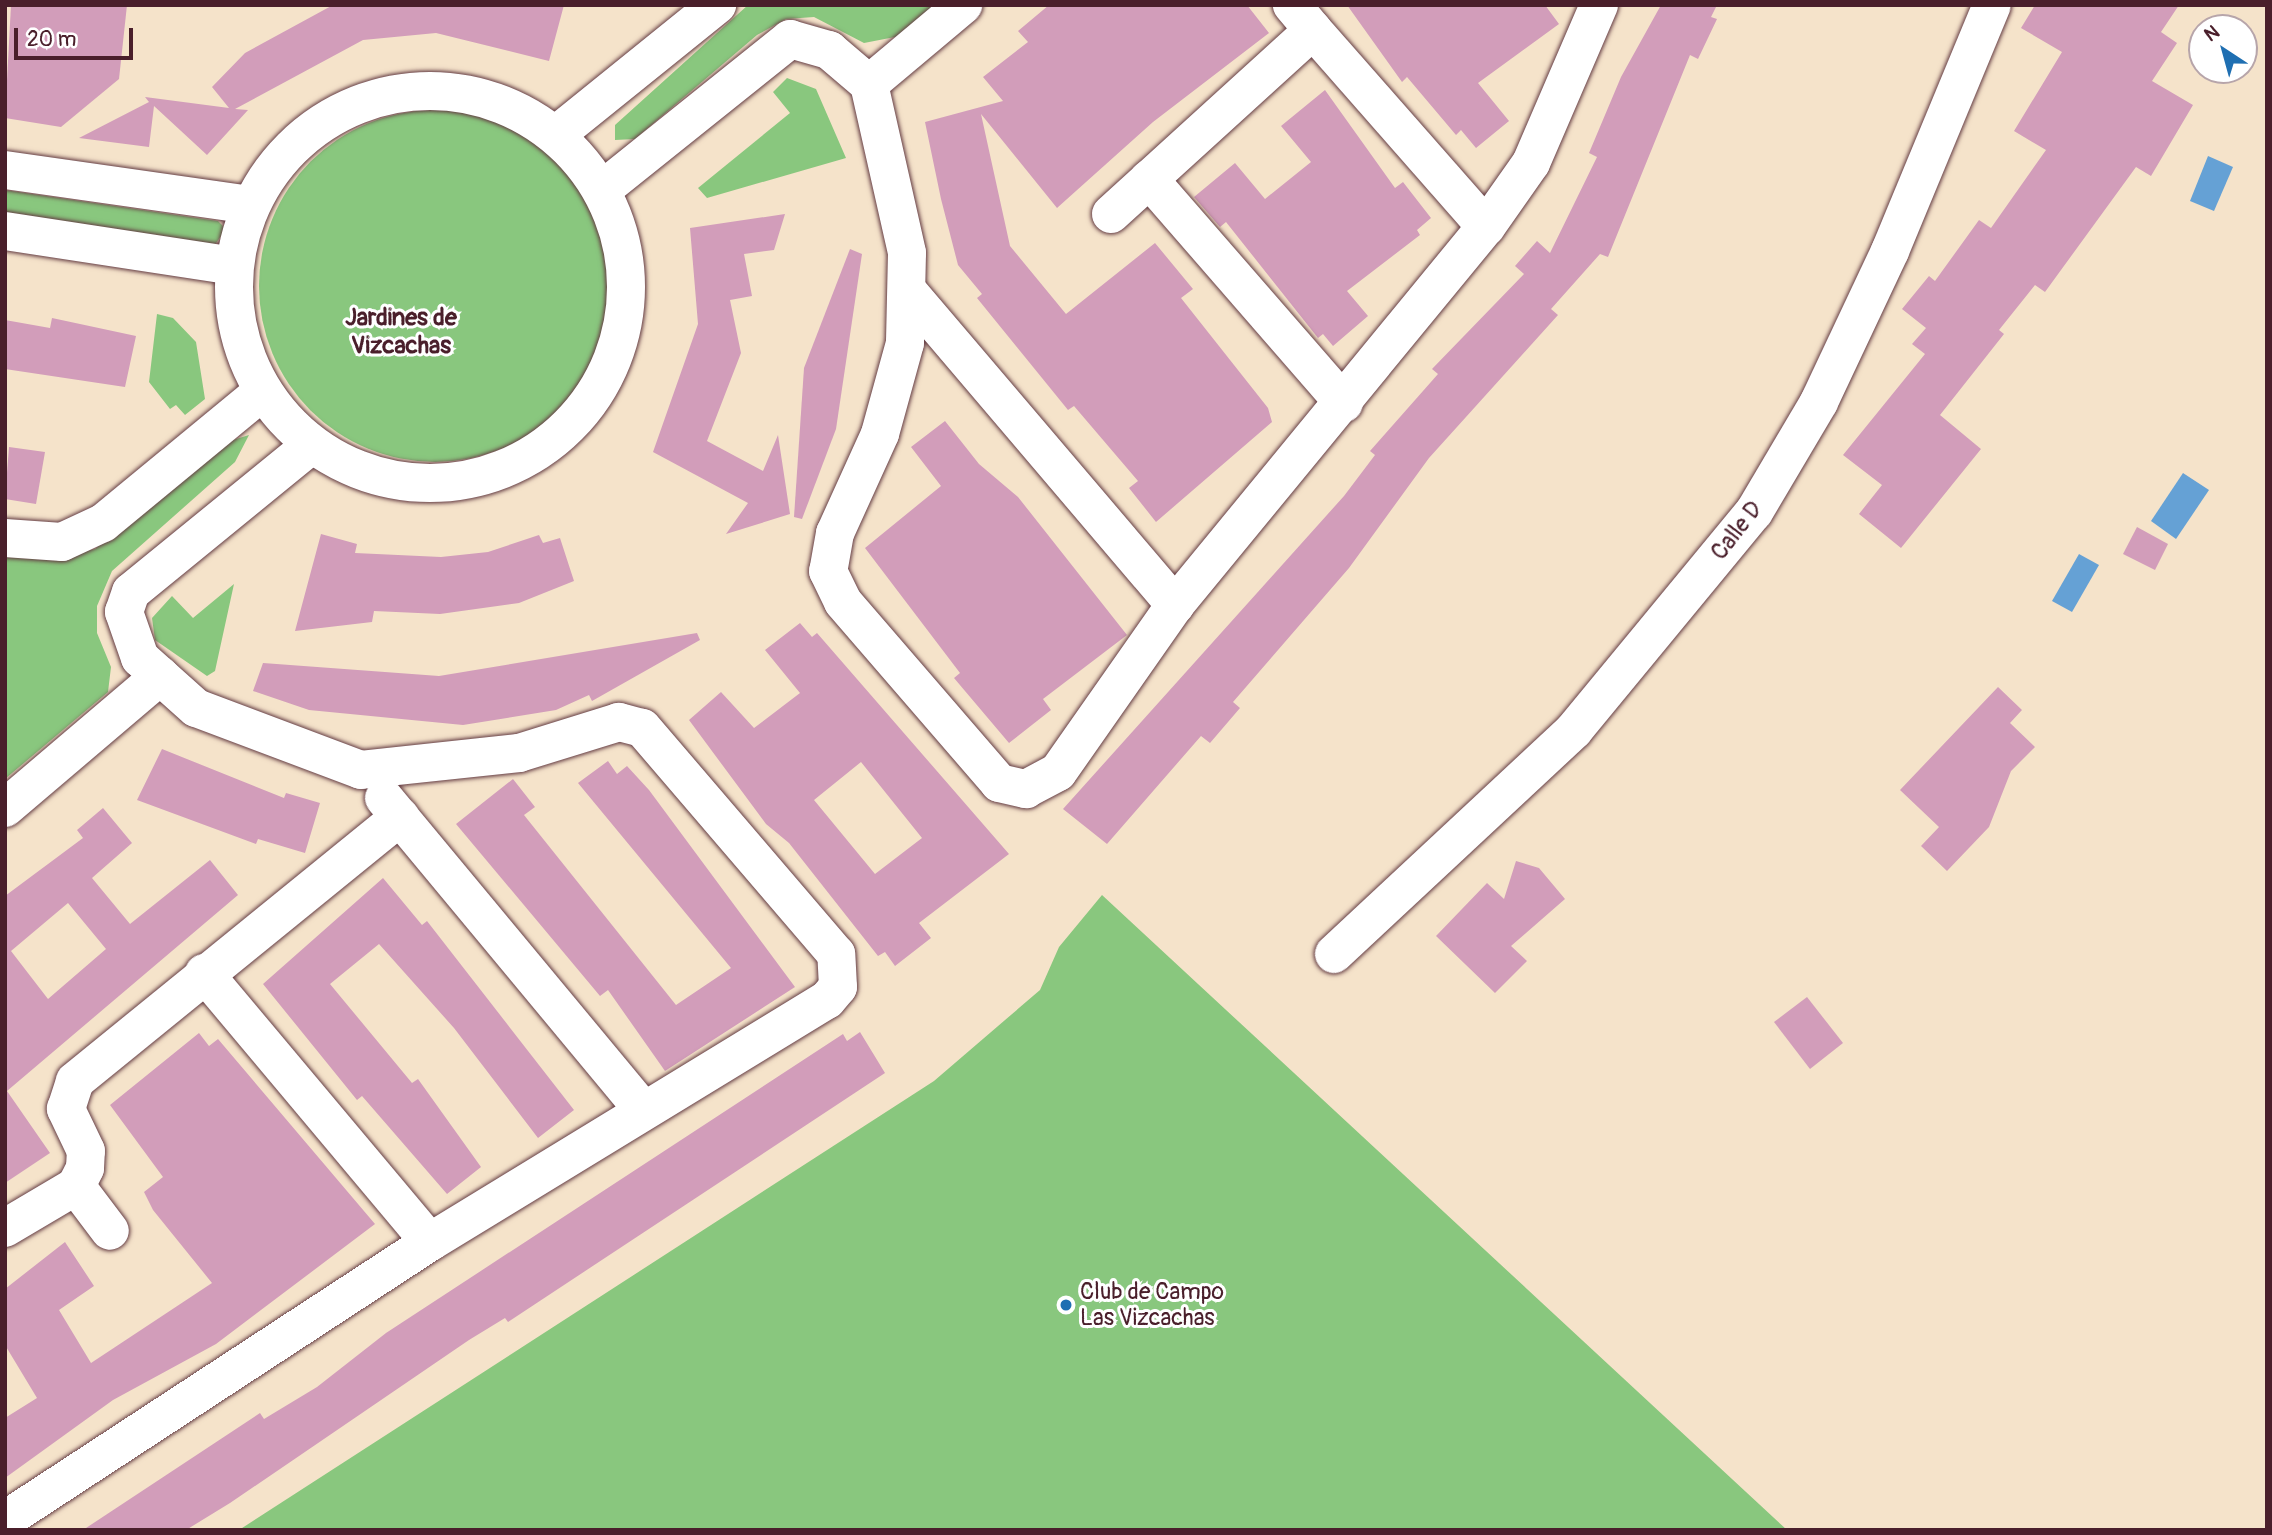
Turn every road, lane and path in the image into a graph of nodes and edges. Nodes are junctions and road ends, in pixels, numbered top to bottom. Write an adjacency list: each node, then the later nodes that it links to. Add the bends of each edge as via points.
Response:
1 (717, 5): 7 (street)
2 (963, 5): 6 (street)
3 (1599, 5): 13 (street, via 1531,163)
4 (1992, 5): 26 (street, Calle D, via 1890,251 1819,402 1754,512 1574,730)
5 (1303, 18): 9 (street); 13 (street)
6 (869, 84): 10 (street, via 829,50 790,39); 16 (street, via 907,253)
7 (557, 134): 10 (street); 11 (street, via 506,104 447,90 387,94 331,117 284,155)
8 (5, 170): 11 (street)
9 (1149, 179): 12 (street); 18 (street)
10 (603, 188): 19 (street, via 627,254 625,324 601,388 555,441 493,475 425,485 357,471)
11 (251, 205): 15 (street)
12 (1111, 214)
13 (1486, 226): 18 (street)
14 (5, 231): 15 (street)
15 (234, 266): 17 (street, via 237,326)
16 (907, 290): 21 (street); 21 (street, via 905,343 880,434 829,552 828,571 843,602 999,783 1026,789 1058,772)
17 (262, 392): 19 (street); 20 (street, via 103,523 62,542)
18 (1344, 403): 21 (street)
19 (309, 447): 22 (street, via 131,592 124,612 131,643)
20 (5, 538)
21 (1174, 606)
22 (160, 676): 23 (street, via 196,708); 24 (street)
23 (361, 770): 25 (street); 28 (street, via 466,762 519,753 605,724 632,724 670,755 836,954 838,987 827,1000)
24 (5, 808)
25 (400, 817): 27 (street); 28 (street)
26 (1334, 954)
27 (204, 973): 29 (street, via 75,1081 66,1109 86,1151); 32 (street)
28 (642, 1109): 32 (street)
29 (76, 1186): 30 (street); 31 (street)
30 (5, 1228)
31 (110, 1231)
32 (430, 1241): 33 (street)
33 (5, 1520)

